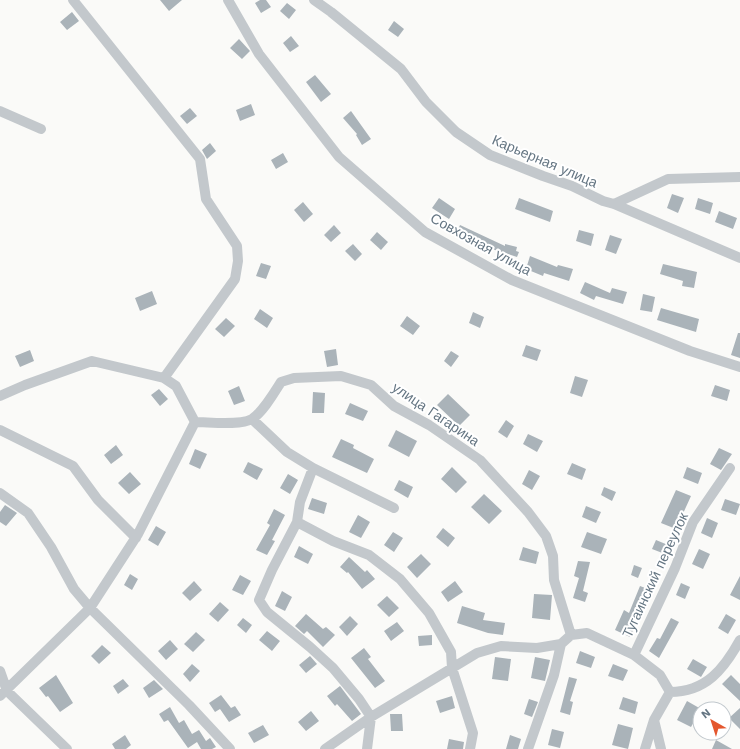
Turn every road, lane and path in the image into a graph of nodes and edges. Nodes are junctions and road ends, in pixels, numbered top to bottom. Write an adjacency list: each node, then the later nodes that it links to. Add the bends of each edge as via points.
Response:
1 (73, 0): 10 (street, via 200,159 206,199 237,246 235,279)
2 (228, 0): 9 (street, Совхозная улица, via 259,54 340,157 425,232 512,280 690,351)
3 (314, 0): 7 (street, Карьерная улица, via 401,69 426,102 456,132 490,155)
4 (0, 111): 5 (street)
5 (41, 130)
6 (740, 177): 7 (street, via 668,179)
7 (614, 204): 8 (street, Карьерная улица)
8 (740, 258)
9 (740, 367)
10 (164, 378): 11 (street, via 92,361); 13 (street, via 176,386)
11 (0, 396)
12 (252, 419): 13 (street, via 241,422); 15 (street, via 287,452); 22 (street, улица Гагарина, via 272,398 281,382 294,378 341,376 371,385 394,406 429,425 480,460 528,512 546,536 551,549 554,580)
13 (195, 422): 20 (street)
14 (0, 430): 20 (street, via 73,466 98,500)
15 (313, 468): 18 (street); 19 (street, via 300,502)
16 (730, 468): 25 (street, Тугаинский переулок, via 693,522 672,575)
17 (0, 494): 21 (street, via 28,513 51,547 74,589)
18 (394, 508)
19 (297, 522): 26 (street, via 333,541 370,556 400,579 428,613 451,652); 30 (street, via 259,600 267,612 333,668)
20 (136, 538): 21 (street)
21 (90, 608): 29 (street); 33 (street)
22 (572, 635): 24 (street); 25 (street, via 587,633)
23 (740, 640): 28 (street, via 715,676 706,683 684,692)
24 (561, 644): 26 (street, via 537,648 501,646 477,653); 37 (street, via 554,675)
25 (634, 655): 28 (street, via 660,675)
26 (452, 668): 30 (street); 36 (street, via 473,733)
27 (0, 671): 29 (street)
28 (670, 692): 31 (street)
29 (3, 694): 32 (street)
30 (371, 717): 34 (street); 35 (street)
31 (654, 720): 38 (street); 39 (street)
32 (67, 749)
33 (230, 749)
34 (325, 749)
35 (367, 749)
36 (470, 749)
37 (528, 749)
38 (645, 749)
39 (661, 749)

